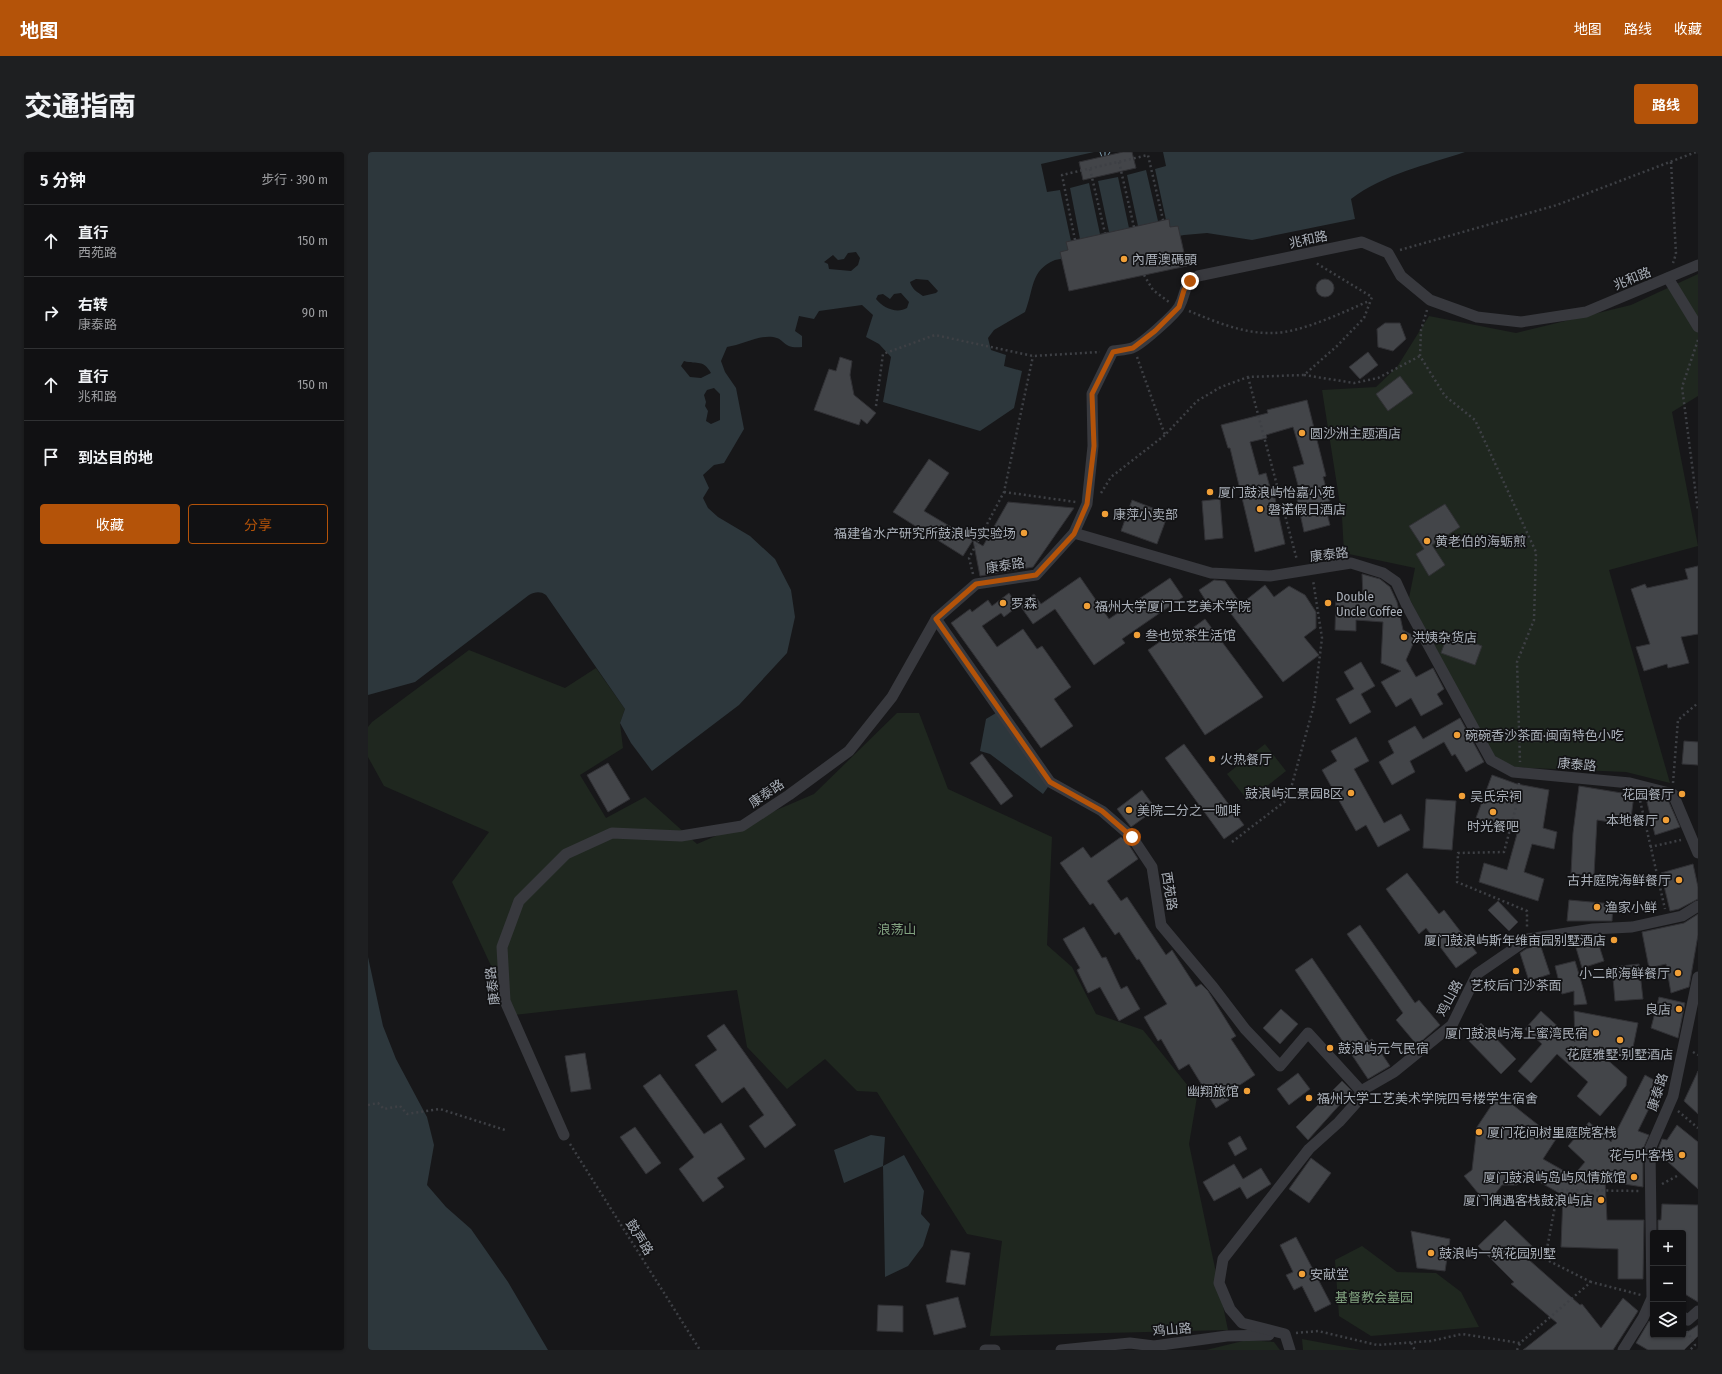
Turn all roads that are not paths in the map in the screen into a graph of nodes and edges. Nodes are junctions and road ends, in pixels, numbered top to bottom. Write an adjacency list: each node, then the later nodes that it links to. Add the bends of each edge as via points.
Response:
1 (1698, 265): 2 (street, 兆和路)
2 (1668, 278): 3 (street); 4 (street, 兆和路, via 1586,312 1521,322 1477,317 1430,300 1401,276 1388,253 1362,242 1198,276 1190,281 1184,290 1179,307 1155,331 1133,348 1113,352 1092,394 1094,446 1087,504)
3 (1698, 327)
4 (1074, 534): 5 (street, 康泰路, via 1036,575 976,584); 6 (street, 康泰路, via 1211,573 1270,576 1351,563 1383,573 1396,582 1491,760 1513,772 1637,784 1672,794)
5 (936, 619): 9 (street, 西苑路, via 1050,782 1102,811 1132,837 1152,867 1161,925 1245,1028 1280,1066 1308,1034); 10 (street, 康泰路, via 892,697 849,751 789,795 742,826 681,836 612,833 566,854 519,900 502,947 505,1001)
6 (1698, 853)
7 (1698, 906): 9 (street, 鸡山路, via 1682,916 1632,926 1528,938 1477,974 1452,1025 1394,1072)
8 (1698, 977): 11 (street, 康泰路, via 1673,1096 1650,1148)
9 (1361, 1091): 15 (street, via 1356,1103 1309,1149 1222,1259 1219,1283 1230,1309 1242,1323)
10 (564, 1135)
11 (1651, 1266)
12 (1650, 1302): 20 (street, via 1644,1318)
13 (1698, 1311): 14 (street)
14 (1686, 1319)
15 (1285, 1334): 18 (street, 鸡山路, via 1227,1336 1154,1346 1130,1343); 19 (street)
16 (985, 1350): 17 (street)
17 (995, 1350)
18 (1061, 1350)
19 (1290, 1350)
20 (1623, 1350)

